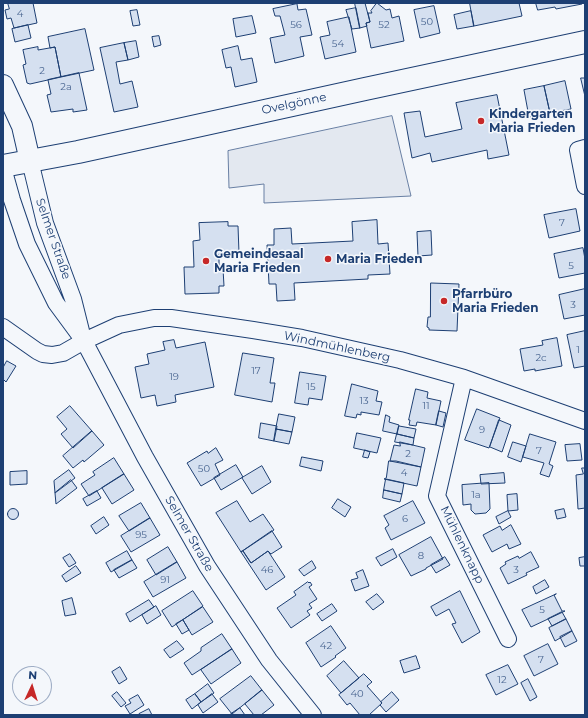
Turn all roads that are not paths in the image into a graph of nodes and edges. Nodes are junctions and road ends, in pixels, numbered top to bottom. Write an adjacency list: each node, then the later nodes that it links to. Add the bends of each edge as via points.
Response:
1 (585, 42): 4 (main road, Ovelgönne)
2 (3, 85): 4 (street, via 22,126)
3 (585, 148): 6 (street, via 578,150)
4 (30, 161): 5 (main road, Ovelgönne); 8 (street, Selmer Straße, via 45,223 73,299)
5 (3, 167): 8 (street, Selmer Straße, via 20,223 42,275 56,303)
6 (585, 186)
7 (3, 327): 8 (street, Windmühlenberg, via 43,354 64,353)
8 (84, 341): 9 (street, Windmühlenberg, via 118,325 137,320 171,318 302,338 400,360); 12 (street, Selmer Straße, via 145,457 207,566 269,660)
9 (464, 378): 10 (street, Windmühlenberg); 11 (street, Mühlenknapp, via 437,496)
10 (585, 420)
11 (508, 639)
12 (313, 715)

